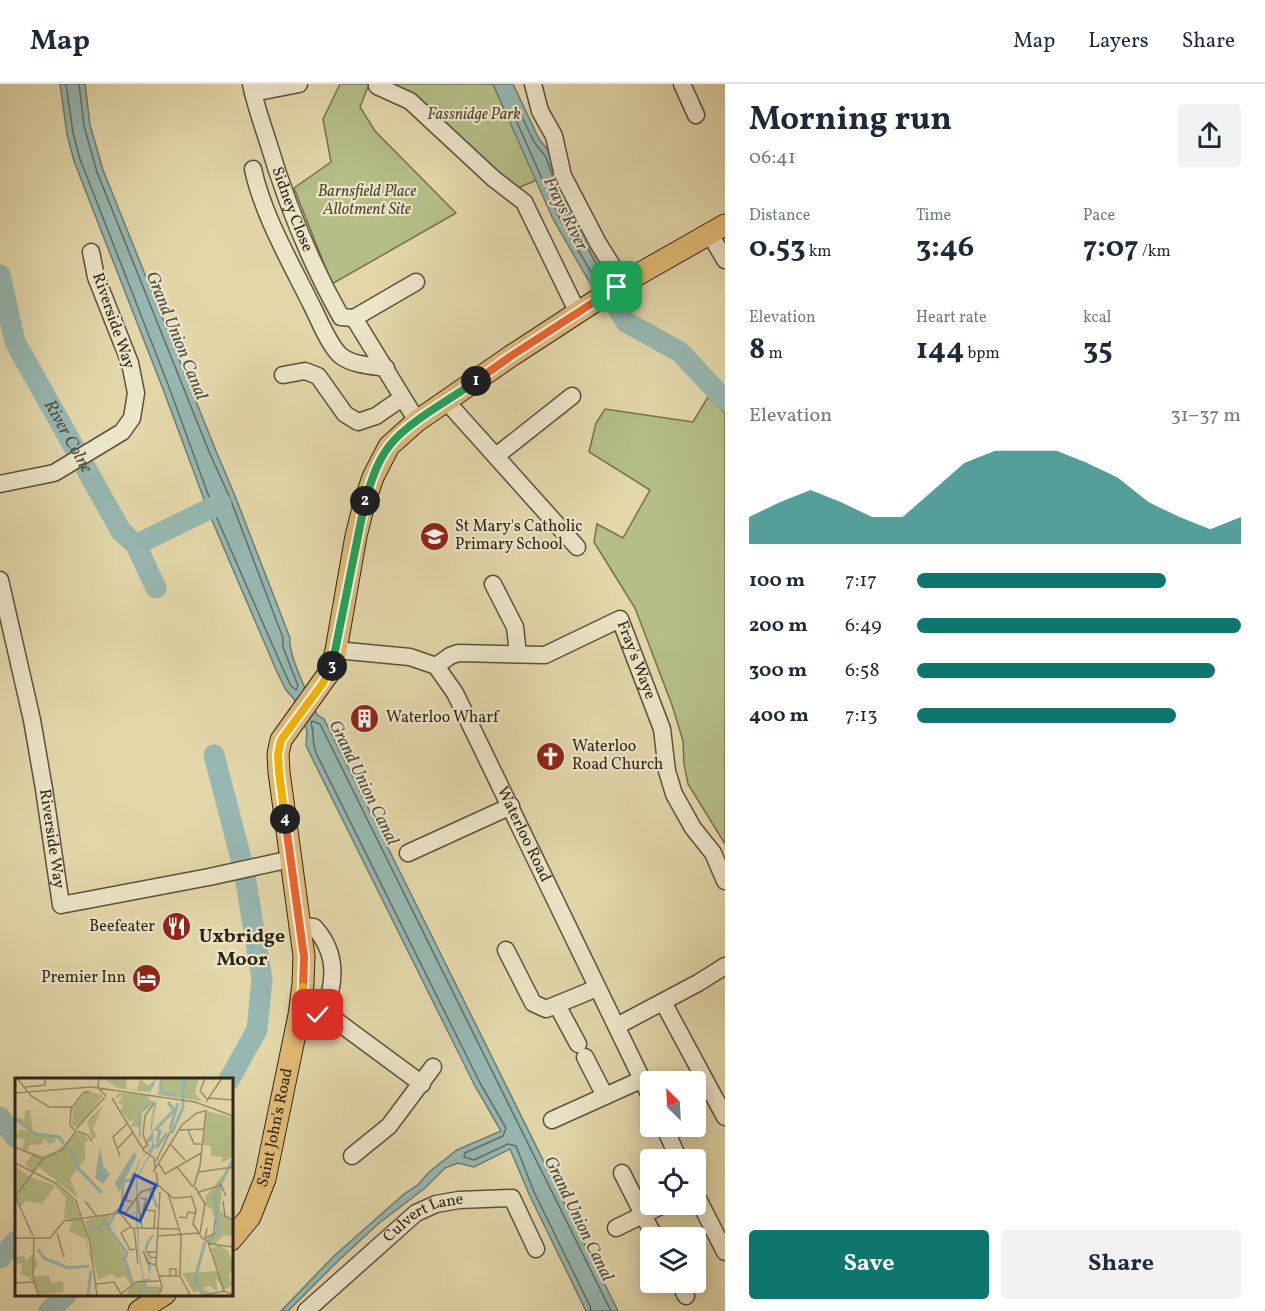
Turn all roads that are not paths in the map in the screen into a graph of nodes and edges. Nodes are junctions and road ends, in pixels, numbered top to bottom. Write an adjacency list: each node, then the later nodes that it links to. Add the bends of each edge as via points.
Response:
1 (299, 84): 5 (street)
2 (533, 84): 12 (street, via 540,111 554,136 563,176)
3 (682, 84): 6 (street)
4 (377, 86): 13 (street, via 410,101 524,202)
5 (252, 89): 14 (street, Sidney Close, via 281,185 325,289 341,317)
6 (696, 115)
7 (253, 169): 15 (street, via 270,218 340,356)
8 (718, 230): 10 (street); 12 (main road, Saint John's Road)
9 (91, 252): 22 (street, Riverside Way, via 96,277 130,363 136,393 132,418 122,432 54,473)
10 (725, 260)
11 (416, 282): 14 (street)
12 (620, 285): 13 (main road, Saint John's Road)
13 (585, 309): 19 (main road, Saint John's Road)
14 (354, 318): 15 (street)
15 (386, 368): 18 (street)
16 (284, 375): 18 (street, via 305,371 318,376 345,414 358,422 376,416)
17 (572, 396): 21 (street)
18 (402, 398): 20 (street)
19 (447, 402): 20 (main road, Saint John's Road); 21 (street)
20 (417, 421): 26 (main road, Saint John's Road, via 389,446 373,477 356,536)
21 (496, 456): 23 (street)
22 (0, 484)
23 (578, 547)
24 (0, 580): 31 (street, Riverside Way, via 32,720 61,905)
25 (493, 584): 27 (street, via 514,627)
26 (336, 650): 28 (street, via 410,657); 31 (main road, Saint John's Road, via 323,683 281,740 278,754)
27 (518, 654): 28 (street, Fray's Waye, via 458,653); 32 (street, Fray's Waye, via 545,655 620,618 662,729 674,794 713,853)
28 (436, 666): 29 (street, Waterloo Road, via 455,693)
29 (511, 806): 30 (street); 36 (street, Waterloo Road)
30 (408, 853)
31 (291, 859): 33 (main road, Saint John's Road)
32 (725, 881)
33 (301, 926): 39 (main road, Saint John's Road, via 304,966); 40 (street, via 314,927 333,961 332,993)
34 (506, 950): 38 (street, via 533,1003 546,1010)
35 (725, 966): 37 (street)
36 (597, 988): 38 (street); 41 (street, Waterloo Road)
37 (663, 1002): 41 (street); 47 (street)
38 (557, 1005): 46 (street)
39 (299, 1015): 40 (street); 56 (main road, Saint John's Road, via 265,1179 250,1217)
40 (323, 1016): 45 (street, via 334,1019)
41 (617, 1026): 43 (street, Waterloo Road)
42 (433, 1067): 45 (street)
43 (640, 1075)
44 (640, 1080): 46 (street)
45 (422, 1084): 49 (street, via 389,1126)
46 (605, 1096): 48 (street)
47 (725, 1118)
48 (552, 1120)
49 (352, 1156)
50 (622, 1173): 51 (street)
51 (640, 1209)
52 (643, 1215): 54 (street); 55 (street)
53 (706, 1215): 58 (street)
54 (649, 1227)
55 (616, 1228)
56 (232, 1239)
57 (536, 1250): 60 (street, Culvert Lane, via 512,1198 436,1204 408,1219)
58 (725, 1252)
59 (162, 1296): 61 (main road)
60 (313, 1308)
61 (139, 1311)

